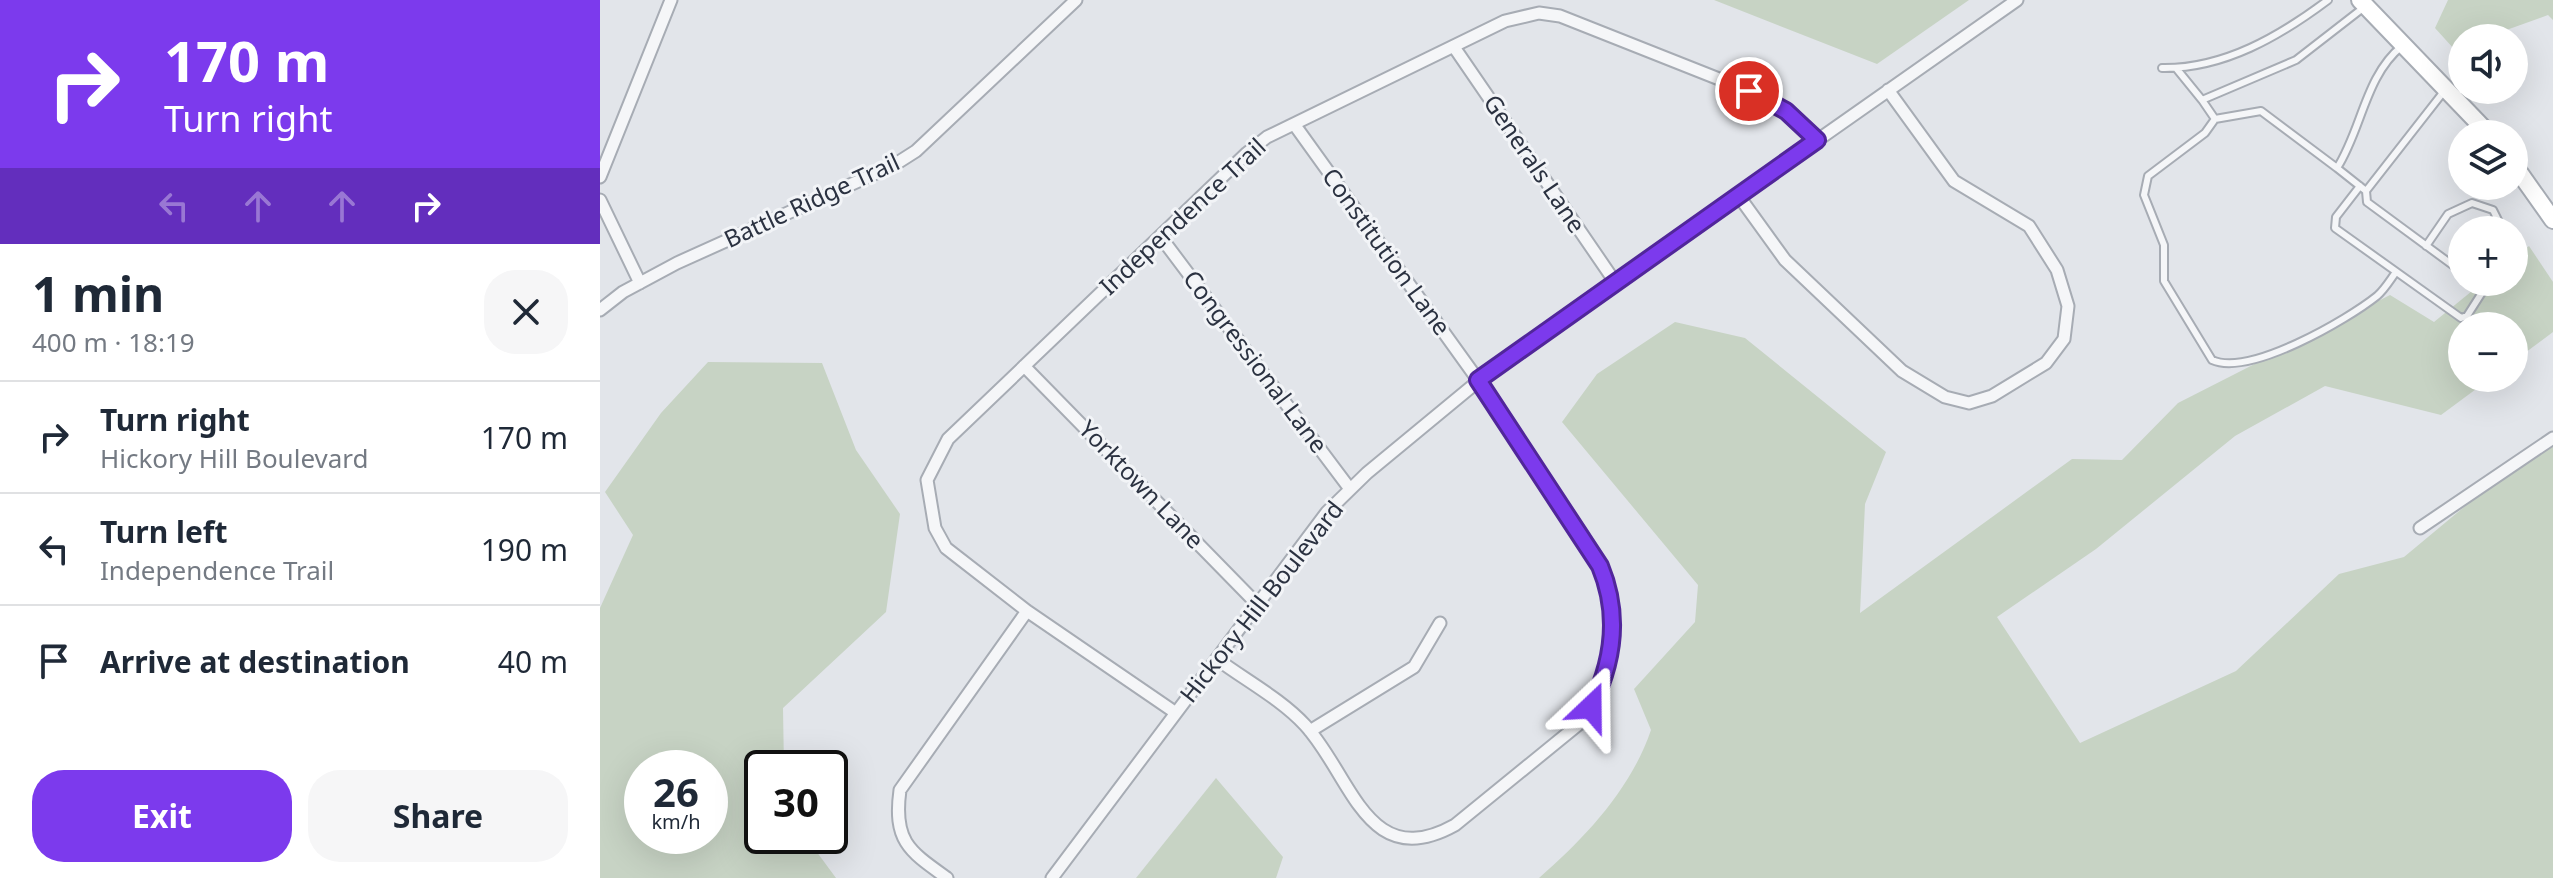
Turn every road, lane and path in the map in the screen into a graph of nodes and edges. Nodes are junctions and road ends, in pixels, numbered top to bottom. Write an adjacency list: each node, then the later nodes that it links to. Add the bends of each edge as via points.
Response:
1 (671, 0): 19 (street)
2 (1076, 0): 31 (street, Battle Ridge Trail, via 916,151)
3 (2017, 0): 11 (street, Hickory Hill Boulevard)
4 (2328, 0): 9 (lane, via 2251,49)
5 (2363, 3): 6 (main road); 12 (lane, via 2296,60)
6 (2402, 45): 10 (main road); 18 (lane, via 2370,91 2351,146)
7 (1454, 47): 16 (street, Independence Trail); 17 (street, Independence Trail, via 1505,21 1539,13 1560,16 1762,96); 30 (street, Generals Lane)
8 (2162, 68): 9 (lane)
9 (2176, 68): 12 (lane)
10 (2448, 88): 21 (lane)
11 (1888, 90): 17 (street, Hickory Hill Boulevard); 22 (street, via 1954,181 2029,226 2057,270 2068,306 2066,325 2064,339 2046,363 1992,396 1969,403 1920,385 1785,260)
12 (2202, 100): 14 (lane)
13 (2462, 104): 15 (main road)
14 (2215, 119): 18 (lane, via 2261,111); 29 (lane, via 2205,133 2148,176 2144,195 2164,245 2164,281 2212,360 2245,362 2306,337 2376,296)
15 (2477, 120)
16 (1294, 124): 26 (street, Independence Trail, via 1247,153); 35 (street, Constitution Lane)
17 (1817, 140): 22 (street, Hickory Hill Boulevard)
18 (2337, 168): 21 (lane)
19 (600, 177)
20 (2528, 185): 25 (main road)
21 (2363, 188): 27 (lane, via 2367,202); 29 (lane, via 2336,217 2335,228)
22 (1738, 195): 30 (street, Hickory Hill Boulevard)
23 (600, 200): 31 (street)
24 (2496, 216): 27 (lane, via 2472,203 2448,214)
25 (2553, 220)
26 (1160, 236): 34 (street, Independence Trail); 37 (street, Congressional Lane)
27 (2426, 246): 28 (lane)
28 (2448, 262)
29 (2396, 272): 32 (lane, via 2461,318)
30 (1615, 282): 35 (street, Hickory Hill Boulevard)
31 (640, 283): 33 (street, Battle Ridge Trail)
32 (2480, 296)
33 (600, 310)
34 (1024, 366): 39 (street, Yorktown Lane); 40 (street, Independence Trail, via 948,439 927,480 931,516 946,548)
35 (1478, 380): 37 (street, Hickory Hill Boulevard); 44 (street, Constitution Lane, via 1607,583 1612,642 1602,685 1579,724 1455,825 1414,840 1376,827)
36 (2553, 438): 38 (street)
37 (1350, 489): 39 (street, Hickory Hill Boulevard)
38 (2420, 528)
39 (1257, 604): 42 (street, Hickory Hill Boulevard)
40 (1027, 611): 43 (street, Independence Trail); 45 (street, via 900,790 897,818 905,844)
41 (1440, 623): 44 (street, via 1414,667)
42 (1217, 659): 43 (street, Hickory Hill Boulevard); 44 (street, Constitution Lane)
43 (1176, 713): 46 (street, Hickory Hill Boulevard)
44 (1310, 731)
45 (947, 878)
46 (1052, 878)

